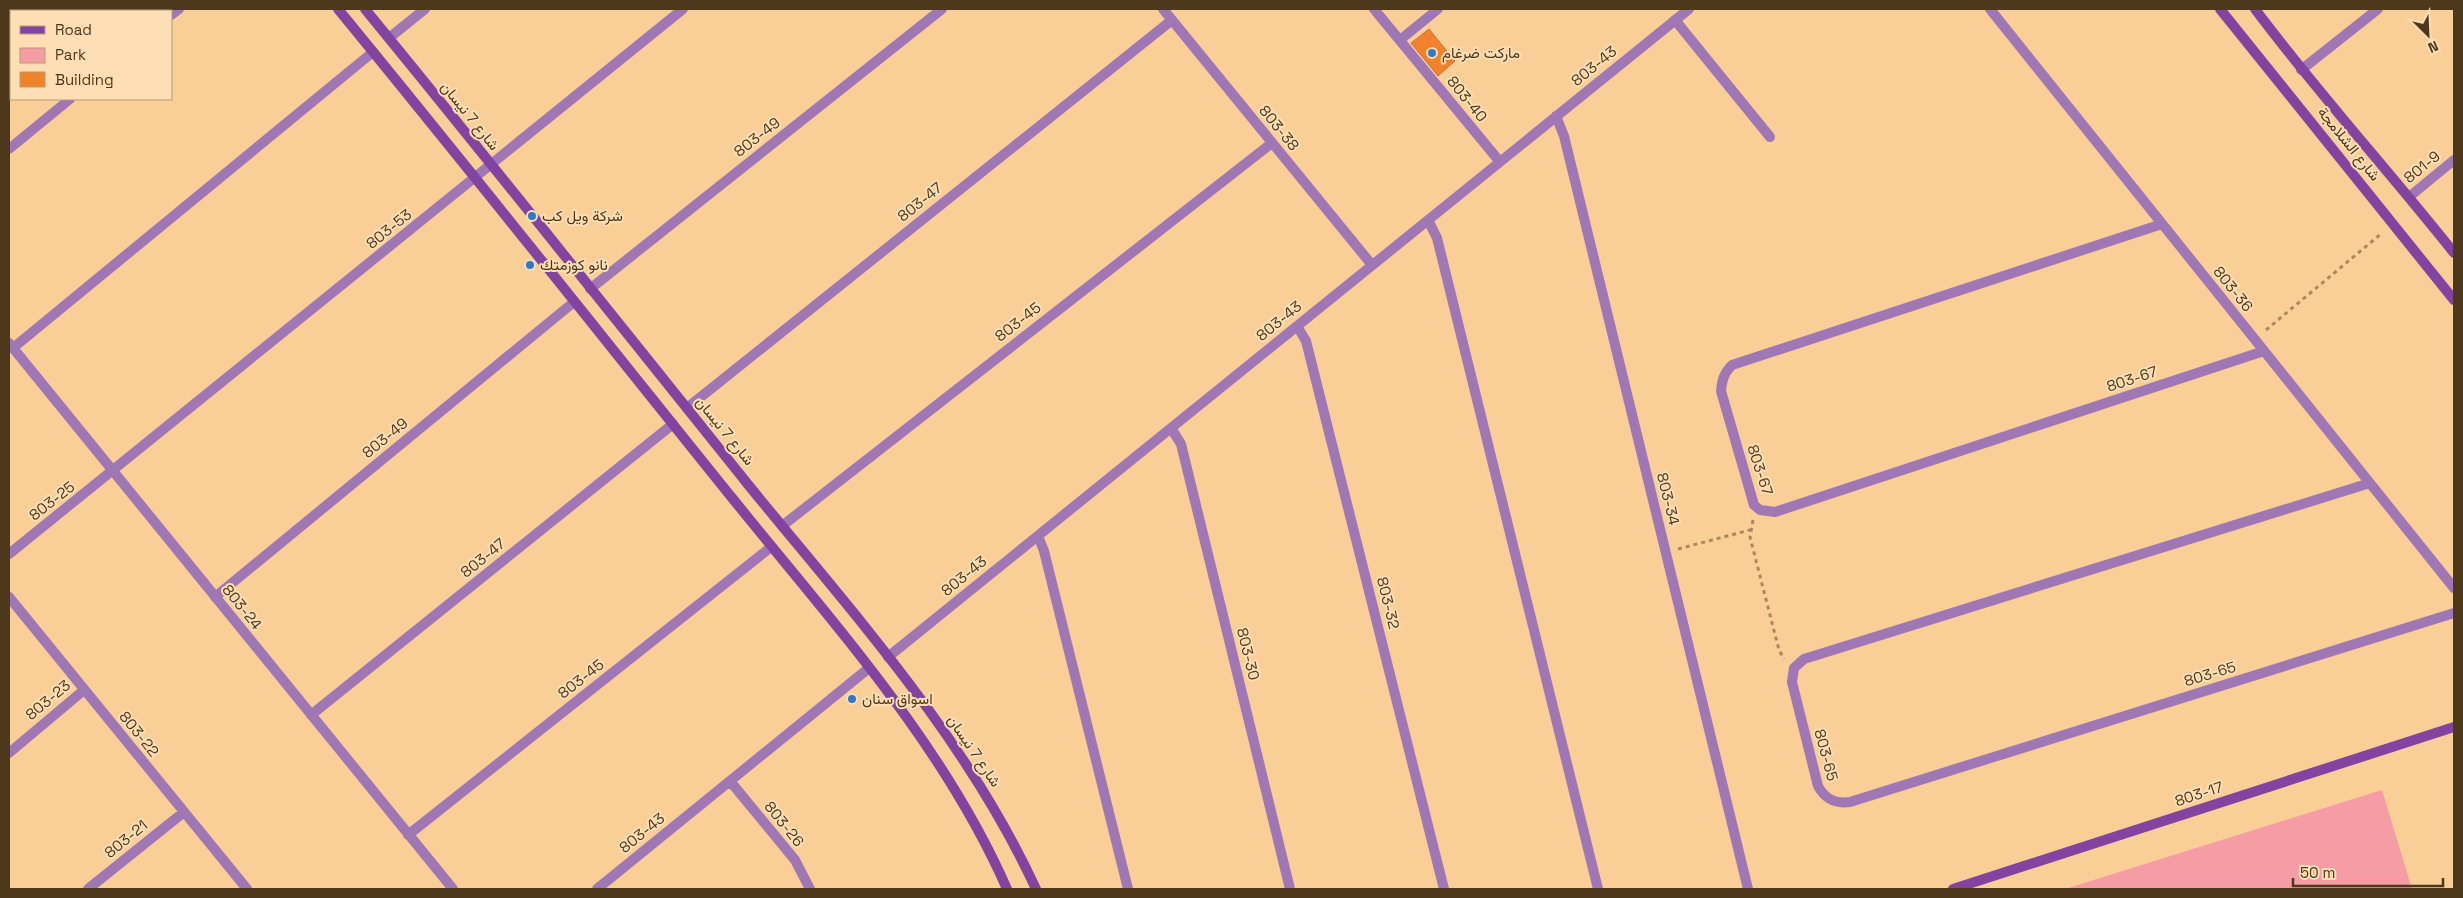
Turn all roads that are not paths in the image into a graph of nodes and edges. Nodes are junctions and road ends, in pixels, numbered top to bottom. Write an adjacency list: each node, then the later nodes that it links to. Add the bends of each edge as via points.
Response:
1 (338, 9): 18 (street)
2 (365, 9): 16 (street, شارع 7 نيسان)
3 (425, 9): 16 (street)
4 (683, 9): 27 (street, 803-53)
5 (942, 9): 34 (street, 803-49)
6 (1163, 9): 14 (street, 803-38)
7 (1374, 9): 17 (street, 803-40)
8 (1438, 9): 17 (street)
9 (1689, 9): 15 (street, 803-43)
10 (1990, 9): 31 (street, 803-36)
11 (2220, 9): 35 (street, شارع الشلامجة)
12 (2255, 9): 19 (street, شارع الشلامجة)
13 (2378, 9): 19 (street)
14 (1172, 20): 23 (street, 803-38); 40 (street, 803-47)
15 (1675, 20): 21 (street, 803-43); 22 (street)
16 (388, 38): 27 (street, شارع 7 نيسان)
17 (1400, 40): 26 (street, 803-40)
18 (373, 52): 28 (street); 38 (street)
19 (2301, 70): 29 (street, شارع الشلامجة)
20 (69, 100): 24 (street)
21 (1556, 116): 26 (street, 803-43); 73 (street, 803-34, via 1564,136)
22 (1770, 137)
23 (1272, 142): 33 (street, 803-38); 45 (street, 803-45)
24 (9, 149)
25 (2454, 160): 29 (street, 801-9)
26 (1500, 162): 30 (street, 803-43)
27 (490, 165): 28 (street, 803-53); 34 (street, شارع 7 نيسان)
28 (474, 178): 36 (street); 43 (street, 803-53)
29 (2409, 196): 32 (street, شارع الشلامجة)
30 (1428, 220): 33 (street, 803-43); 72 (street, via 1437,238)
31 (2162, 224): 39 (street, 803-36); 39 (street, 803-67, via 1732,365 1722,381 1721,391 1750,497 1760,510 1775,512)
32 (2454, 253)
33 (1372, 265): 37 (street, 803-43)
34 (590, 289): 40 (street, شارع 7 نيسان)
35 (2454, 300)
36 (574, 302): 41 (street); 51 (street, 803-49)
37 (1297, 326): 42 (street, 803-43); 71 (street, 803-32, via 1306,341)
38 (11, 346): 43 (street, 803-24)
39 (2264, 351): 44 (street, 803-36)
40 (687, 408): 45 (street, شارع 7 نيسان)
41 (673, 424): 47 (street); 56 (street, 803-47)
42 (1171, 428): 46 (street, 803-43); 70 (street, 803-30, via 1181,444)
43 (113, 472): 48 (street, 803-25); 51 (street, 803-24)
44 (2370, 483): 49 (street, 803-36); 52 (street, 803-65, via 1804,659 1794,668 1792,682 1818,786 1828,799 1842,803)
45 (782, 526): 53 (street, شارع 7 نيسان)
46 (1038, 536): 53 (street, 803-43); 69 (street)
47 (771, 547): 54 (street); 61 (street, 803-45)
48 (9, 554)
49 (2454, 588)
50 (9, 597): 55 (street, 803-22)
51 (215, 597): 56 (street, 803-24)
52 (2454, 613)
53 (888, 657): 68 (street, شارع 7 نيسان, via 973,774)
54 (869, 668): 59 (street, 803-43); 67 (street, via 954,788 976,824)
55 (84, 690): 58 (street, 803-23); 60 (street, 803-22)
56 (311, 715): 61 (street, 803-24)
57 (2454, 727): 74 (street, 803-17)
58 (9, 753)
59 (730, 781): 65 (street, 803-43); 66 (street, 803-26, via 795,860)
60 (184, 812): 62 (street, 803-21); 63 (street, 803-22)
61 (408, 834): 64 (street, 803-24)
62 (88, 889)
63 (247, 889)
64 (453, 889)
65 (597, 889)
66 (810, 889)
67 (1007, 889)
68 (1036, 889)
69 (1128, 889)
70 (1290, 889)
71 (1444, 889)
72 (1598, 889)
73 (1748, 889)
74 (1954, 889)

